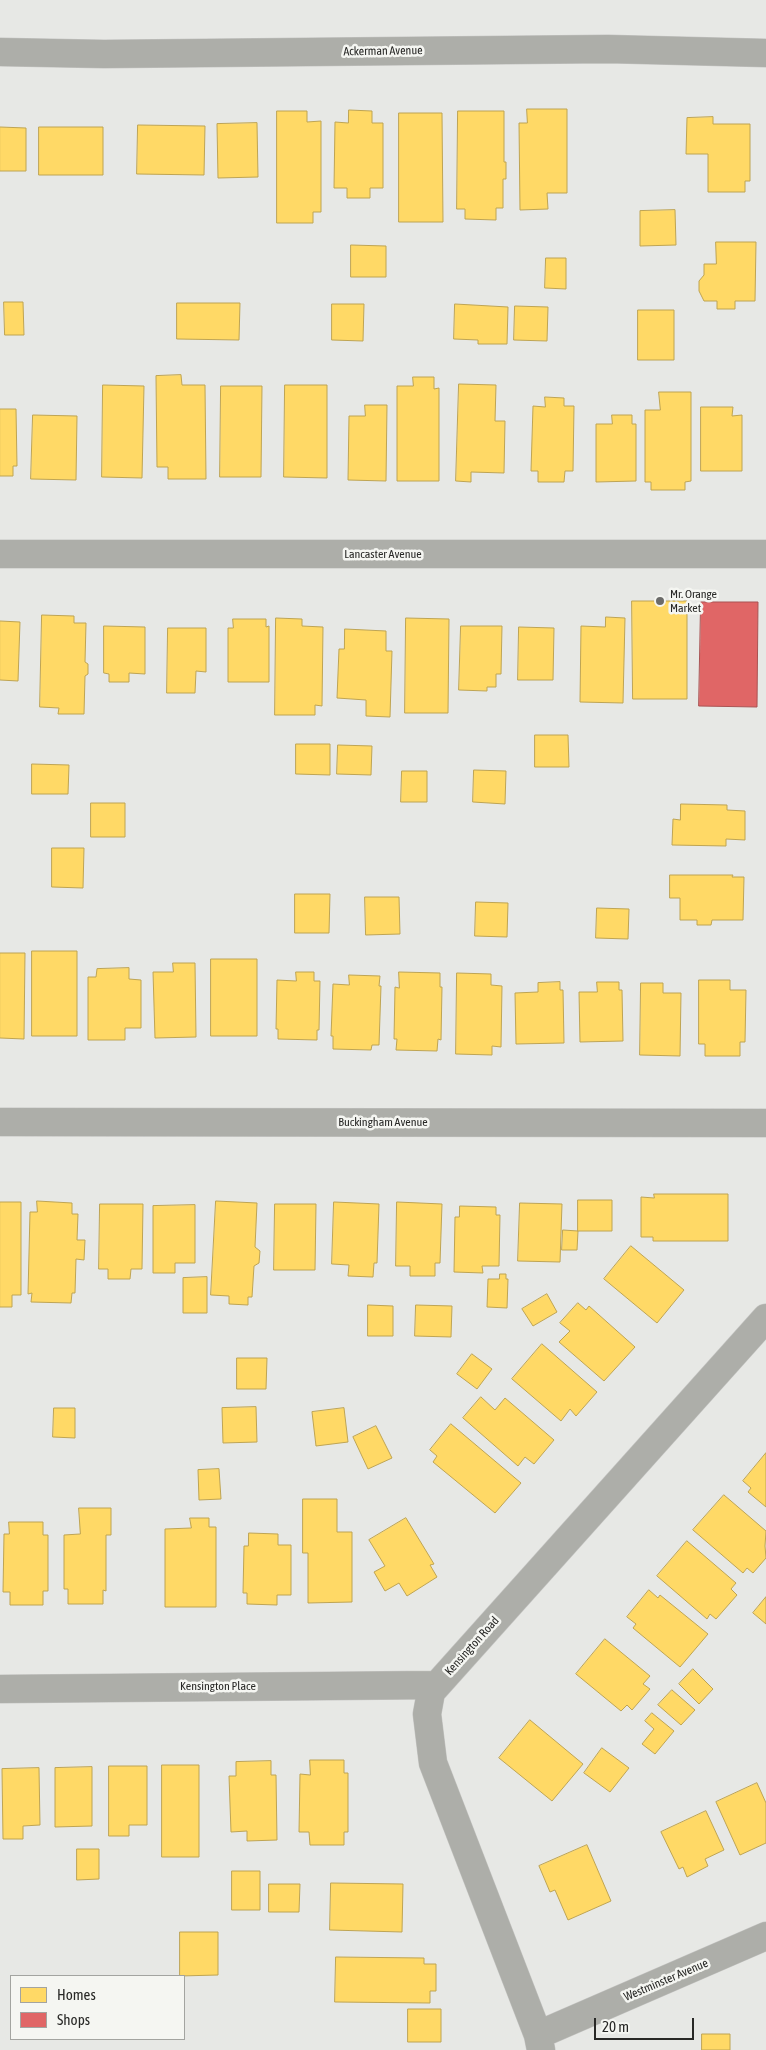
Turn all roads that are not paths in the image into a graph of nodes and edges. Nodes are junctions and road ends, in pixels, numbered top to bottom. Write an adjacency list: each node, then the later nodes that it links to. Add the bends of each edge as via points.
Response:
1 (0, 52): 2 (street, Ackerman Avenue, via 104,54 608,49)
2 (766, 53)
3 (0, 554): 4 (street, Lancaster Avenue)
4 (766, 554)
5 (0, 1122): 6 (street, Buckingham Avenue)
6 (766, 1123)
7 (766, 1318): 8 (street, Kensington Road)
8 (436, 1685): 9 (street, Kensington Place); 11 (street, Kensington Road, via 431,1692 427,1714 433,1763)
9 (0, 1689)
10 (766, 1936): 11 (street, Westminster Avenue)
11 (539, 2043)

